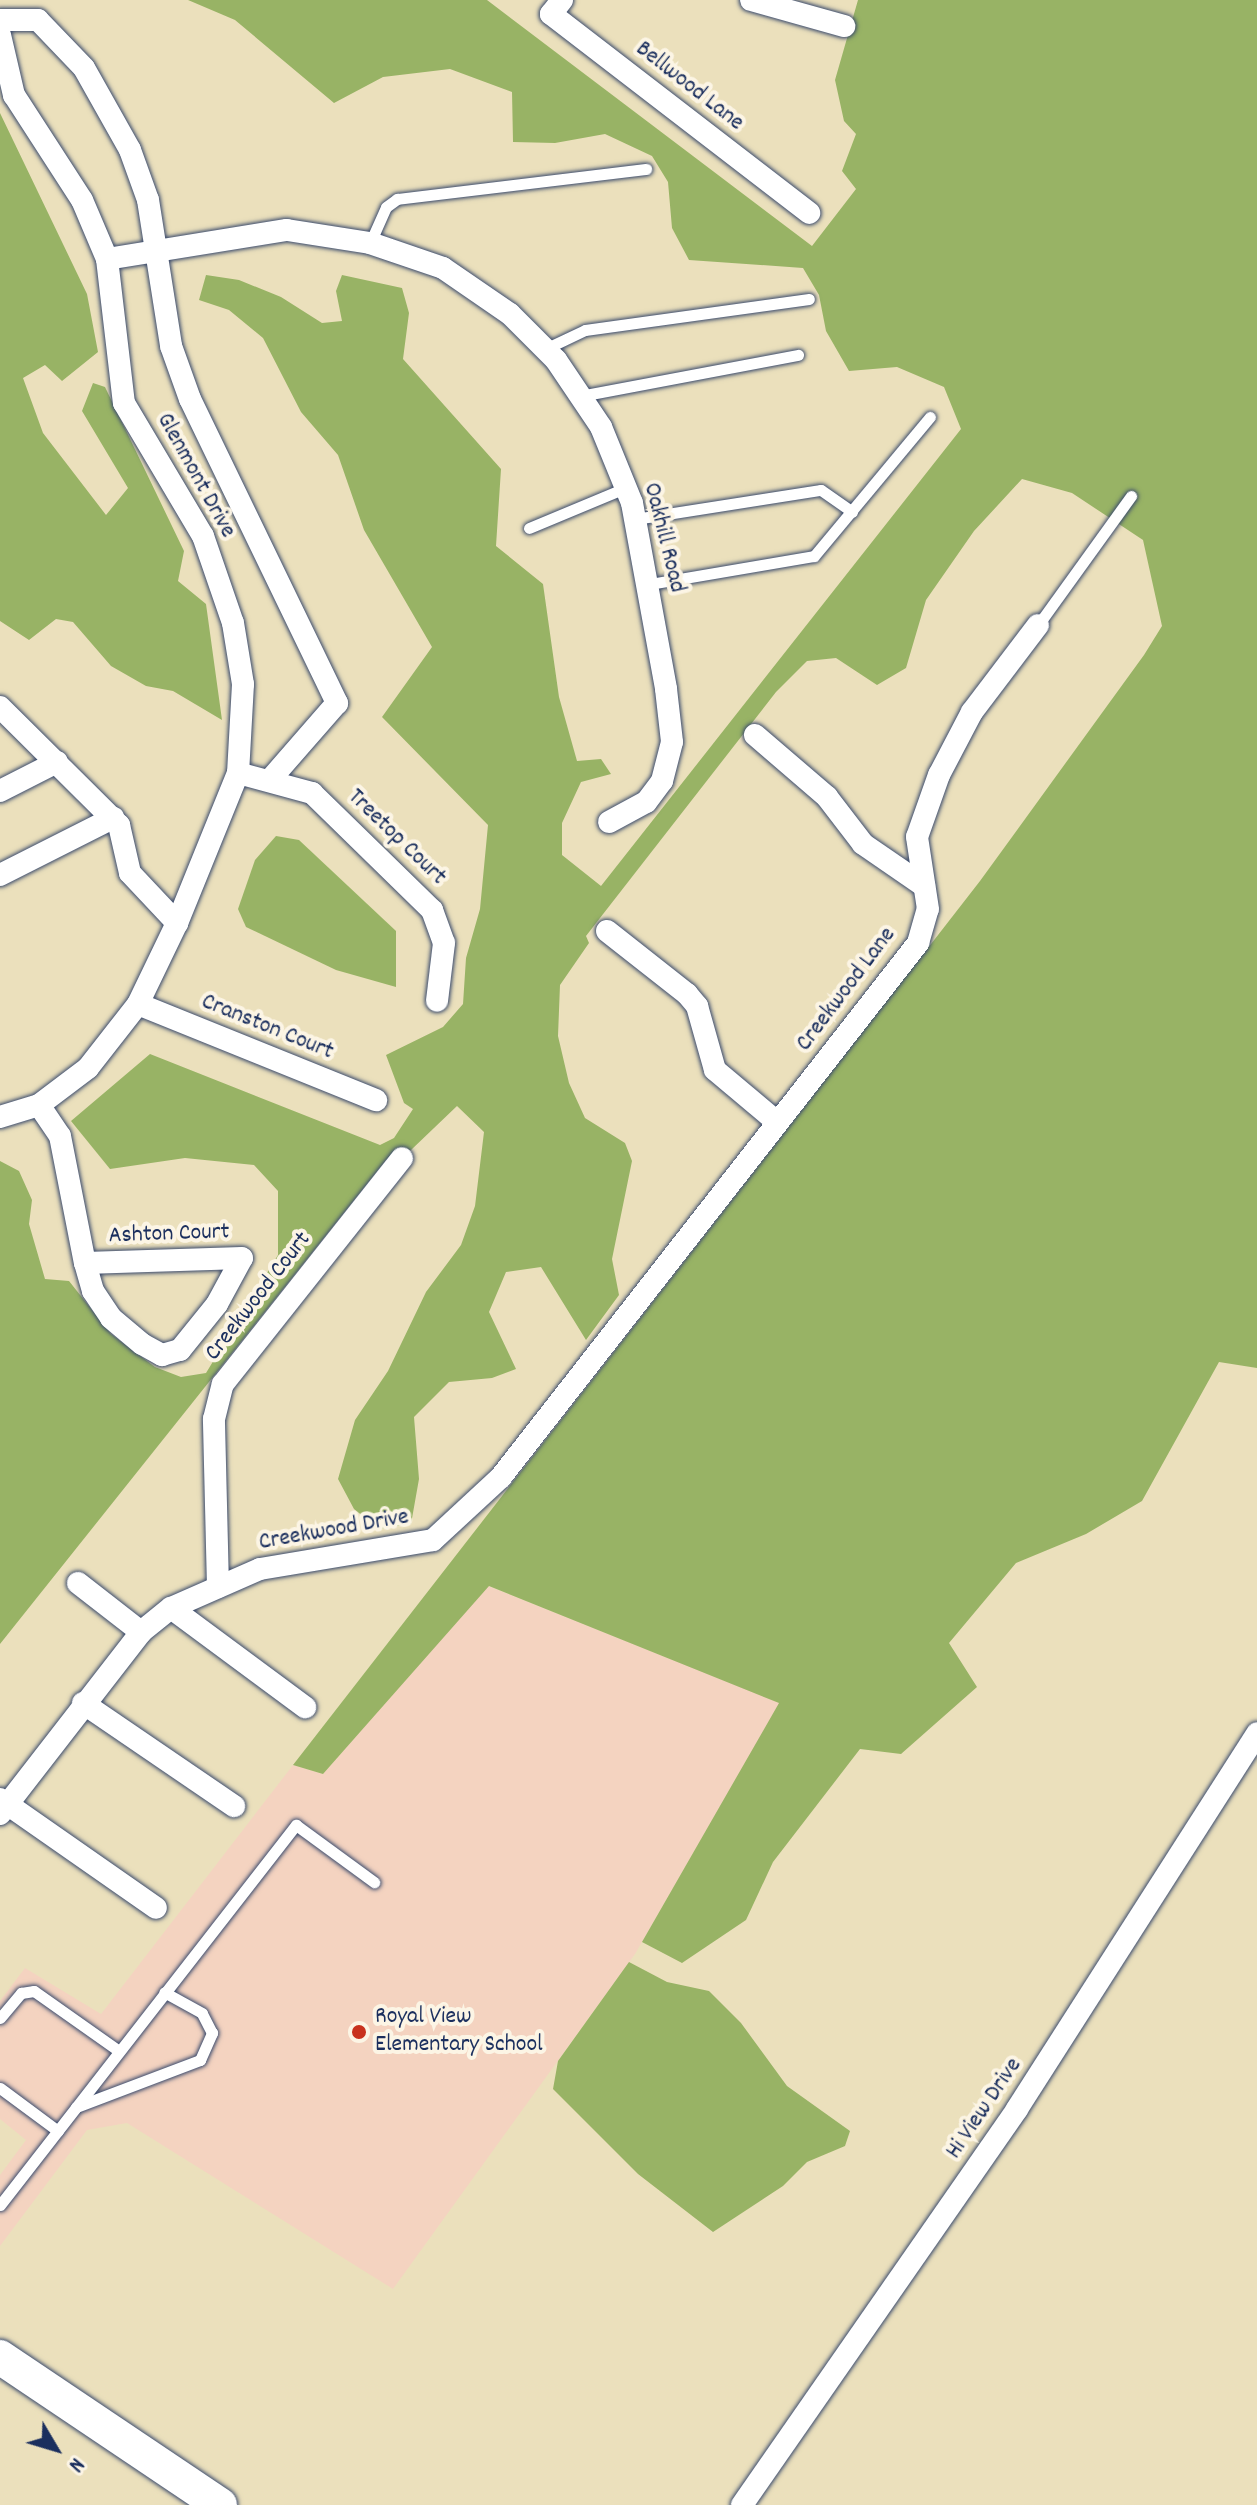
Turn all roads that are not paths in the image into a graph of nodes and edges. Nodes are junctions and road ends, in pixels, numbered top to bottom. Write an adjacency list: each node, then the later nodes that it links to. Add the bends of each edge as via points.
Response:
1 (562, 0): 7 (street, Bellwood Lane, via 551,14)
2 (751, 1): 4 (street)
3 (0, 20): 9 (street, via 38,20 84,68 130,150 148,200)
4 (844, 26)
5 (0, 35): 10 (street, Glenmont Drive, via 14,95 82,200)
6 (646, 169): 8 (lane, via 397,199 386,207)
7 (809, 213)
8 (370, 243): 9 (street, Oakhill Road, via 287,230); 12 (street, Oakhill Road, via 443,268 510,314)
9 (156, 251): 10 (street, Oakhill Road); 27 (street, via 171,346 190,399 337,703)
10 (107, 259): 26 (street, Glenmont Drive, via 124,403 203,536 233,623 243,684)
11 (809, 299): 12 (lane, via 585,330)
12 (545, 349): 14 (street, Oakhill Road)
13 (798, 355): 14 (lane)
14 (580, 396): 16 (street, Oakhill Road, via 601,427)
15 (930, 417): 18 (lane)
16 (625, 488): 19 (street, Oakhill Road); 20 (lane)
17 (1131, 496): 22 (lane)
18 (852, 512): 19 (lane, via 821,490); 21 (lane, via 814,556)
19 (635, 519): 21 (street, Oakhill Road)
20 (529, 528)
21 (650, 584): 30 (street, Oakhill Road, via 672,742 662,781 646,802)
22 (1038, 625): 32 (street, Creekwood Lane, via 972,712 939,775 917,837)
23 (0, 707): 25 (street)
24 (755, 735): 32 (street, via 827,797 863,844)
25 (57, 762): 28 (street); 29 (street)
26 (238, 773): 27 (street, Treetop Court); 33 (street, Glenmont Drive)
27 (269, 781): 35 (street, Treetop Court, via 312,793 432,910 444,943)
28 (0, 791)
29 (113, 818): 31 (street); 33 (street, via 130,873)
30 (609, 822)
31 (0, 875)
32 (924, 886): 40 (street, Creekwood Lane, via 928,909 918,943)
33 (177, 923): 36 (street, Glenmont Drive)
34 (607, 931): 40 (street, via 687,994 697,1006 715,1070)
35 (437, 1001)
36 (138, 1004): 37 (street, Cranston Court); 38 (street, Glenmont Drive, via 88,1068)
37 (376, 1100)
38 (39, 1105): 39 (street, Glenmont Drive); 42 (street, Ashton Court, via 60,1136)
39 (0, 1117)
40 (777, 1122): 44 (street, Creekwood Drive, via 501,1477 433,1540 260,1569)
41 (402, 1158): 44 (street, Creekwood Court, via 223,1384 214,1419)
42 (85, 1263): 42 (street, Ashton Court, via 93,1291 111,1318 162,1355 180,1350 217,1304 242,1258)
43 (78, 1583): 46 (street)
44 (218, 1587): 45 (street, Creekwood Drive)
45 (171, 1608): 46 (street, Creekwood Drive); 48 (street)
46 (141, 1632): 47 (street, Creekwood Drive)
47 (83, 1703): 50 (street, Creekwood Drive); 51 (street)
48 (305, 1707)
49 (1257, 1733): 63 (street, Hi View Drive, via 1017,2109)
50 (2, 1806): 53 (street)
51 (234, 1806)
52 (374, 1882): 54 (lane, via 296,1825)
53 (156, 1908)
54 (164, 1992): 56 (lane); 58 (lane, via 202,2013 212,2033 200,2060)
55 (0, 2018): 56 (lane, via 21,1993 34,1991)
56 (119, 2051): 58 (lane)
57 (0, 2088): 59 (lane)
58 (75, 2108): 59 (lane)
59 (58, 2131): 60 (lane)
60 (0, 2205)
61 (0, 2357): 62 (main road)
62 (220, 2505)
63 (742, 2505)

